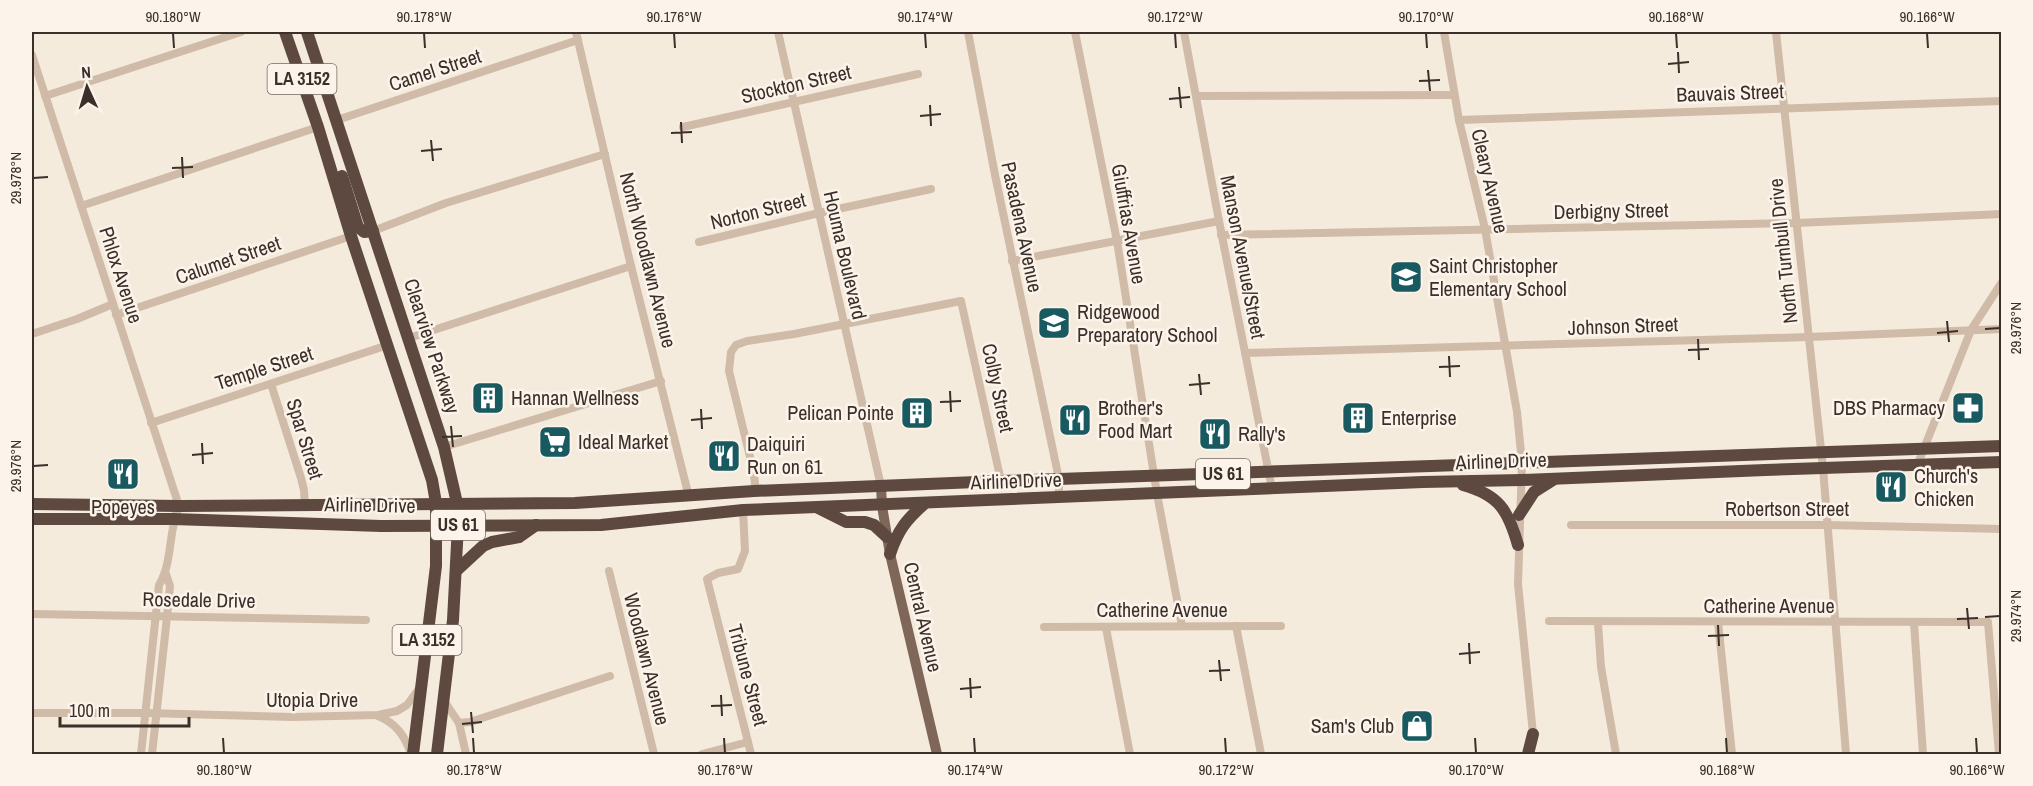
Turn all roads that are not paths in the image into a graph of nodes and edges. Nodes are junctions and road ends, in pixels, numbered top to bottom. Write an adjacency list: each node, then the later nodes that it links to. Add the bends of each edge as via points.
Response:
1 (241, 32): 14 (street)
2 (285, 32): 21 (highway, LA 3152)
3 (307, 32): 19 (highway, Clearview Parkway / LA 3152)
4 (778, 32): 17 (street, Houma Boulevard)
5 (968, 32): 37 (street, Pasadena Avenue)
6 (1075, 32): 35 (street, Giuffrias Avenue)
7 (1185, 32): 15 (street, Manson Avenue/Street)
8 (1444, 32): 13 (street, Cleary Avenue)
9 (1776, 32): 18 (street, North Turnbull Drive)
10 (577, 36): 19 (street, Camel Street); 24 (street, North Woodlawn Avenue)
11 (32, 55): 14 (street, Phlox Avenue)
12 (918, 74): 17 (street, Stockton Street)
13 (1454, 95): 15 (street); 20 (street, Cleary Avenue)
14 (45, 96): 26 (street, Phlox Avenue)
15 (1197, 96): 29 (street, Manson Avenue/Street)
16 (2001, 100): 18 (street, Bauvais Street)
17 (794, 101): 22 (street, Stockton Street); 27 (street, Houma Boulevard)
18 (1784, 107): 20 (street, Bauvais Street); 30 (street, North Turnbull Drive)
19 (337, 120): 32 (highway, Clearview Parkway / LA 3152)
20 (1459, 120): 31 (street, Cleary Avenue)
21 (318, 127): 23 (highway, LA 3152); 26 (street)
22 (682, 127)
23 (324, 144): 32 (highway, via 336,158 358,227 364,232); 34 (highway, LA 3152)
24 (605, 154): 32 (street); 38 (street, North Woodlawn Avenue)
25 (931, 189): 27 (street, Norton Street)
26 (81, 206): 40 (street, Phlox Avenue)
27 (819, 213): 36 (street, Norton Street); 42 (street, Houma Boulevard)
28 (2001, 214): 30 (street, Derbigny Street)
29 (1219, 221): 33 (street, Manson Avenue/Street); 35 (street)
30 (1797, 223): 31 (street, Derbigny Street); 46 (street, North Turnbull Drive)
31 (1485, 229): 33 (street, Derbigny Street); 49 (street, Cleary Avenue)
32 (373, 231): 47 (highway, Clearview Parkway / LA 3152)
33 (1221, 235): 50 (street, Manson Avenue/Street)
34 (351, 236): 41 (street, Calumet Street); 48 (highway, LA 3152)
35 (1117, 241): 37 (street); 63 (street, Giuffrias Avenue)
36 (699, 242)
37 (1012, 261): 64 (street, Pasadena Avenue)
38 (631, 266): 47 (street); 51 (street, North Woodlawn Avenue)
39 (2001, 282): 44 (street)
40 (113, 304): 41 (street, Phlox Avenue); 45 (street)
41 (116, 315): 53 (street, Phlox Avenue)
42 (843, 323): 67 (street, Colby Street, via 962,302); 69 (street, Houma Boulevard); 71 (street, via 747,341 736,345 730,356 729,371 753,469)
43 (2001, 329): 44 (street, Johnson Street)
44 (1971, 330): 46 (street, Johnson Street); 56 (street)
45 (32, 334)
46 (1809, 337): 49 (street, Johnson Street); 57 (street, North Turnbull Drive)
47 (409, 338): 55 (highway, Clearview Parkway / LA 3152)
48 (388, 345): 52 (street, Temple Street); 75 (highway, LA 3152)
49 (1505, 347): 50 (street, Johnson Street); 59 (street, Cleary Avenue)
50 (1245, 353): 62 (street, Manson Avenue/Street)
51 (661, 381): 55 (street); 73 (street, North Woodlawn Avenue)
52 (271, 384): 53 (street, Temple Street); 79 (street, Spar Street, via 303,484)
53 (152, 423): 80 (street, Phlox Avenue)
54 (2001, 446): 56 (highway, Airline Drive / US 61)
55 (444, 447): 76 (highway, Clearview Parkway / LA 3152)
56 (1923, 449): 57 (highway, Airline Drive / US 61); 60 (street)
57 (1820, 451): 59 (highway, Airline Drive / US 61); 61 (street, North Turnbull Drive)
58 (2001, 462): 60 (highway, Airline Drive / US 61)
59 (1522, 463): 62 (highway, Airline Drive / US 61); 66 (street, Cleary Avenue)
60 (1917, 466): 61 (highway, Airline Drive / US 61)
61 (1823, 468): 65 (highway, Airline Drive / US 61); 92 (street, North Turnbull Drive)
62 (1269, 472): 63 (highway, Airline Drive / US 61); 70 (street, Manson Avenue/Street)
63 (1155, 476): 64 (highway, Airline Drive / US 61); 72 (street, Giuffrias Avenue)
64 (1059, 479): 67 (highway, Airline Drive / US 61); 74 (street, Pasadena Avenue)
65 (1557, 479): 66 (highway, Airline Drive / US 61); 84 (highway, via 1534,492)
66 (1522, 480): 68 (highway, Airline Drive / US 61); 84 (street, Cleary Avenue)
67 (1001, 481): 69 (highway, Airline Drive / US 61)
68 (1450, 482): 70 (highway, Airline Drive / US 61); 95 (highway, via 1472,488 1501,505)
69 (881, 486): 71 (highway, Airline Drive / US 61); 81 (main road, Central Avenue)
70 (1272, 489): 72 (highway, Airline Drive / US 61)
71 (754, 491): 73 (highway, Airline Drive / US 61)
72 (1157, 494): 74 (highway, Airline Drive / US 61); 109 (street, Giuffrias Avenue)
73 (696, 496): 76 (highway, Airline Drive / US 61, via 575,503); 85 (highway, via 676,509)
74 (1059, 498): 78 (highway, Airline Drive / US 61)
75 (436, 503): 76 (highway, Airline Drive / US 61); 79 (highway, Airline Drive / US 61); 88 (highway, LA 3152)
76 (457, 503): 89 (highway, Clearview Parkway / LA 3152)
77 (32, 504): 80 (highway, Airline Drive / US 61)
78 (924, 504): 81 (highway, Airline Drive / US 61); 96 (highway, via 897,533)
79 (305, 505): 80 (highway, Airline Drive / US 61)
80 (179, 506): 87 (street)
81 (882, 506): 82 (highway, Airline Drive / US 61); 94 (main road, Central Avenue)
82 (817, 508): 83 (highway, Airline Drive / US 61); 94 (highway, via 846,522 874,525)
83 (743, 510): 85 (highway, Airline Drive / US 61); 123 (street, Tribune Street, via 745,551 738,569 707,579)
84 (1519, 515): 95 (street, Cleary Avenue)
85 (674, 517): 90 (highway, Airline Drive / US 61, via 602,525)
86 (32, 519): 87 (highway, Airline Drive / US 61)
87 (173, 519): 88 (highway, Airline Drive / US 61); 99 (street)
88 (437, 525): 89 (highway, Airline Drive / US 61); 115 (highway, LA 3152)
89 (458, 525): 90 (highway, Airline Drive / US 61); 97 (highway, Clearview Parkway / LA 3152)
90 (536, 525): 97 (highway, via 519,537 483,546)
91 (1571, 525): 92 (street, Robertson Street)
92 (1828, 525): 93 (street, Robertson Street); 107 (street, North Turnbull Drive)
93 (2001, 528)
94 (887, 537): 96 (main road, Central Avenue)
95 (1518, 545): 122 (street, Cleary Avenue, via 1520,623)
96 (890, 554): 132 (main road, Central Avenue)
97 (457, 570): 116 (highway, Clearview Parkway / LA 3152)
98 (609, 571): 129 (street, Woodlawn Avenue)
99 (166, 574): 101 (street, via 159,585); 102 (street, via 170,586)
100 (32, 614): 101 (street, Rosedale Drive)
101 (155, 616): 102 (street, Rosedale Drive); 118 (street)
102 (167, 617): 103 (street, Rosedale Drive); 119 (street)
103 (366, 620)
104 (1549, 621): 105 (street, Catherine Avenue)
105 (1598, 622): 106 (street, Catherine Avenue); 137 (street, via 1601,667)
106 (1718, 622): 107 (street, Catherine Avenue); 138 (street)
107 (1835, 622): 108 (street, Catherine Avenue); 139 (street, North Turnbull Drive)
108 (1914, 623): 140 (street); 141 (street, Catherine Avenue, via 1988,622)
109 (1182, 626): 110 (street, Catherine Avenue); 113 (street, Catherine Avenue)
110 (1236, 626): 111 (street, Catherine Avenue); 134 (street)
111 (1281, 626)
112 (1044, 627): 113 (street, Catherine Avenue)
113 (1106, 628): 133 (street)
114 (609, 676): 121 (street)
115 (422, 685): 120 (street, Utopia Drive, via 407,705); 126 (highway, LA 3152)
116 (444, 702): 121 (street); 127 (highway, Clearview Parkway / LA 3152)
117 (32, 713): 118 (street, Utopia Drive)
118 (146, 713): 119 (street, Utopia Drive); 124 (street)
119 (157, 714): 120 (street, Utopia Drive); 125 (street)
120 (378, 715): 126 (street, Utopia Drive, via 401,732)
121 (459, 723): 128 (street)
122 (1533, 734): 135 (highway); 136 (highway)
123 (748, 742): 130 (street); 131 (street, Tribune Street)
124 (141, 754)
125 (152, 754)
126 (412, 754)
127 (437, 754)
128 (466, 754)
129 (654, 754)
130 (702, 754)
131 (751, 754)
132 (937, 754)
133 (1130, 754)
134 (1261, 754)
135 (1528, 754)
136 (1534, 754)
137 (1616, 754)
138 (1732, 754)
139 (1846, 754)
140 (1923, 754)
141 (1999, 754)

